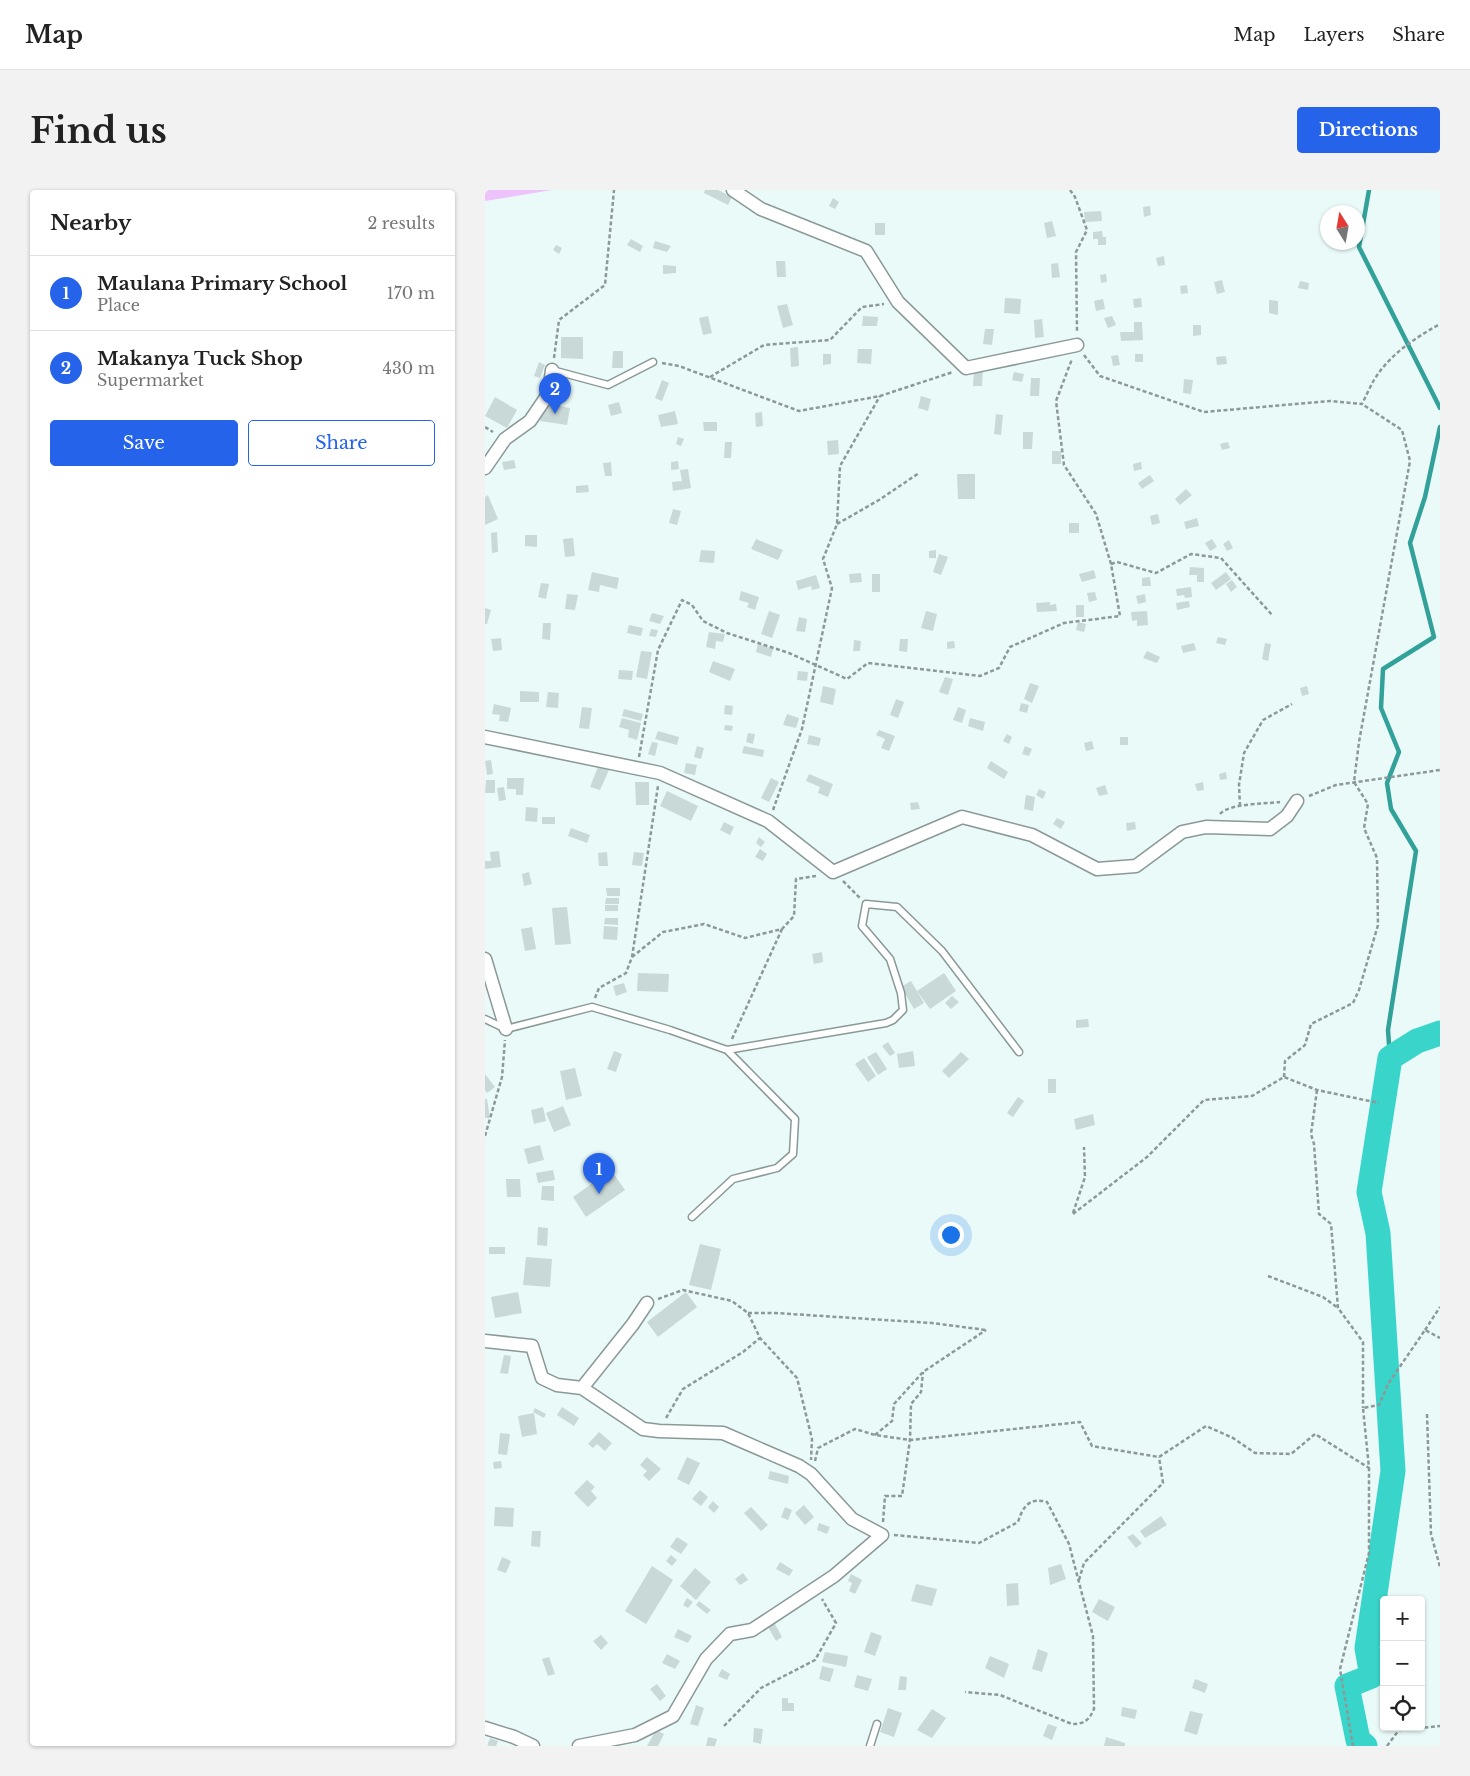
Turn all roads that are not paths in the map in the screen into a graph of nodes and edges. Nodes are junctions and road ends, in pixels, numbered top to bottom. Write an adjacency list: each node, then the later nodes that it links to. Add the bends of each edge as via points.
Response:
1 (733, 190): 2 (street, via 761,209 866,252 898,302 966,368)
2 (1077, 346)
3 (653, 362): 4 (lane, via 608,385)
4 (552, 370): 5 (street, via 549,393 530,421 505,439)
5 (485, 468)
6 (485, 737): 7 (street, via 660,773 769,820 833,872 962,817 1032,835 1097,869 1136,866 1183,832 1206,827 1270,829 1287,816)
7 (1297, 801)
8 (485, 959): 10 (street)
9 (485, 1019): 10 (lane)
10 (506, 1029): 11 (lane, via 592,1006)
11 (727, 1050): 12 (lane, via 886,1023 903,1010 889,958 862,926 866,904 897,907 942,951); 13 (lane, via 795,1119 793,1154 777,1168 733,1179)
12 (1019, 1052)
13 (692, 1217)
14 (647, 1303): 16 (street)
15 (485, 1342): 16 (street, via 532,1346 542,1378 557,1386)
16 (582, 1388): 20 (street, via 643,1429 723,1433 799,1466 811,1474 852,1519 882,1536 834,1576 752,1630 730,1634 706,1659 673,1716 635,1735)
17 (877, 1724): 21 (lane)
18 (485, 1728): 19 (street)
19 (533, 1746)
20 (579, 1746)
21 (870, 1746)

